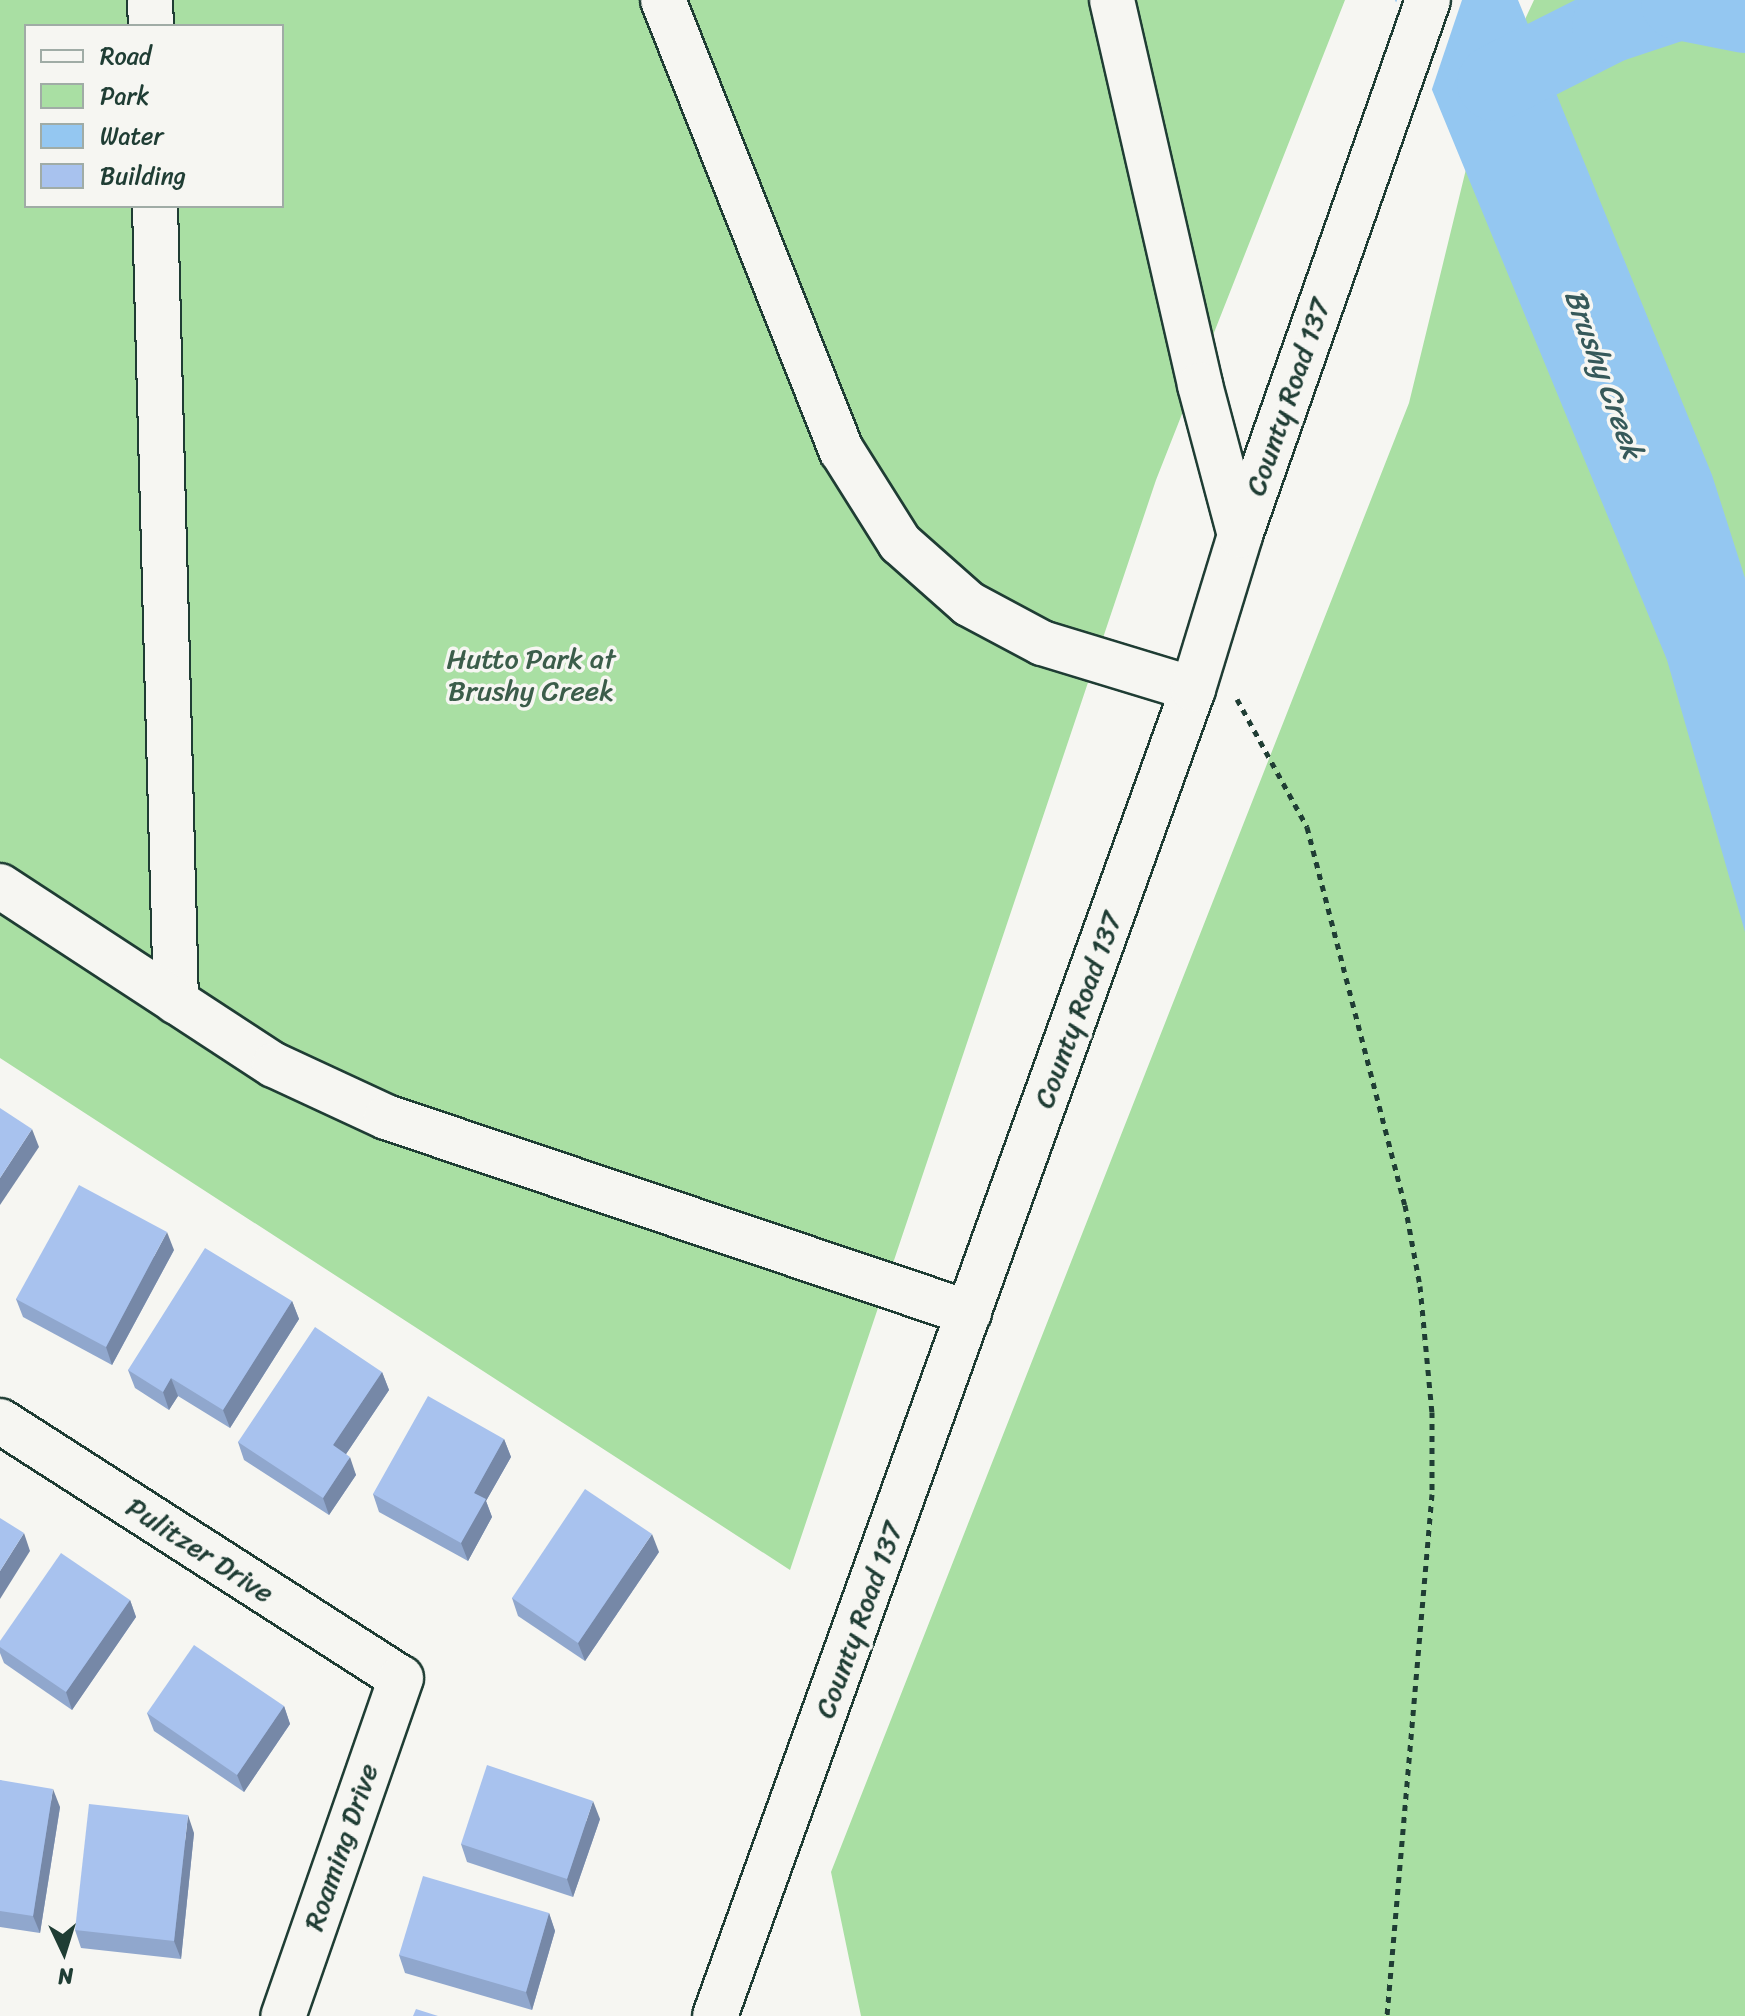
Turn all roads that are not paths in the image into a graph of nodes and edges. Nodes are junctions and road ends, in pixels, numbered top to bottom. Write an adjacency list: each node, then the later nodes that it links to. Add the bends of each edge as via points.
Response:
1 (150, 0): 5 (street)
2 (663, 0): 8 (street, via 842,451 900,543 969,604 1042,643)
3 (1112, 0): 7 (street)
4 (1428, 0): 7 (street, County Road 137)
5 (151, 24)
6 (155, 208): 10 (street)
7 (1240, 535): 8 (street, County Road 137)
8 (1193, 689): 11 (street, County Road 137)
9 (0, 886): 10 (street)
10 (176, 1002): 11 (street, via 274,1065 386,1117)
11 (969, 1313): 15 (street, County Road 137)
12 (0, 1421): 13 (street, Pulitzer Drive)
13 (401, 1678): 14 (street, Roaming Drive)
14 (283, 2016)
15 (715, 2016)

